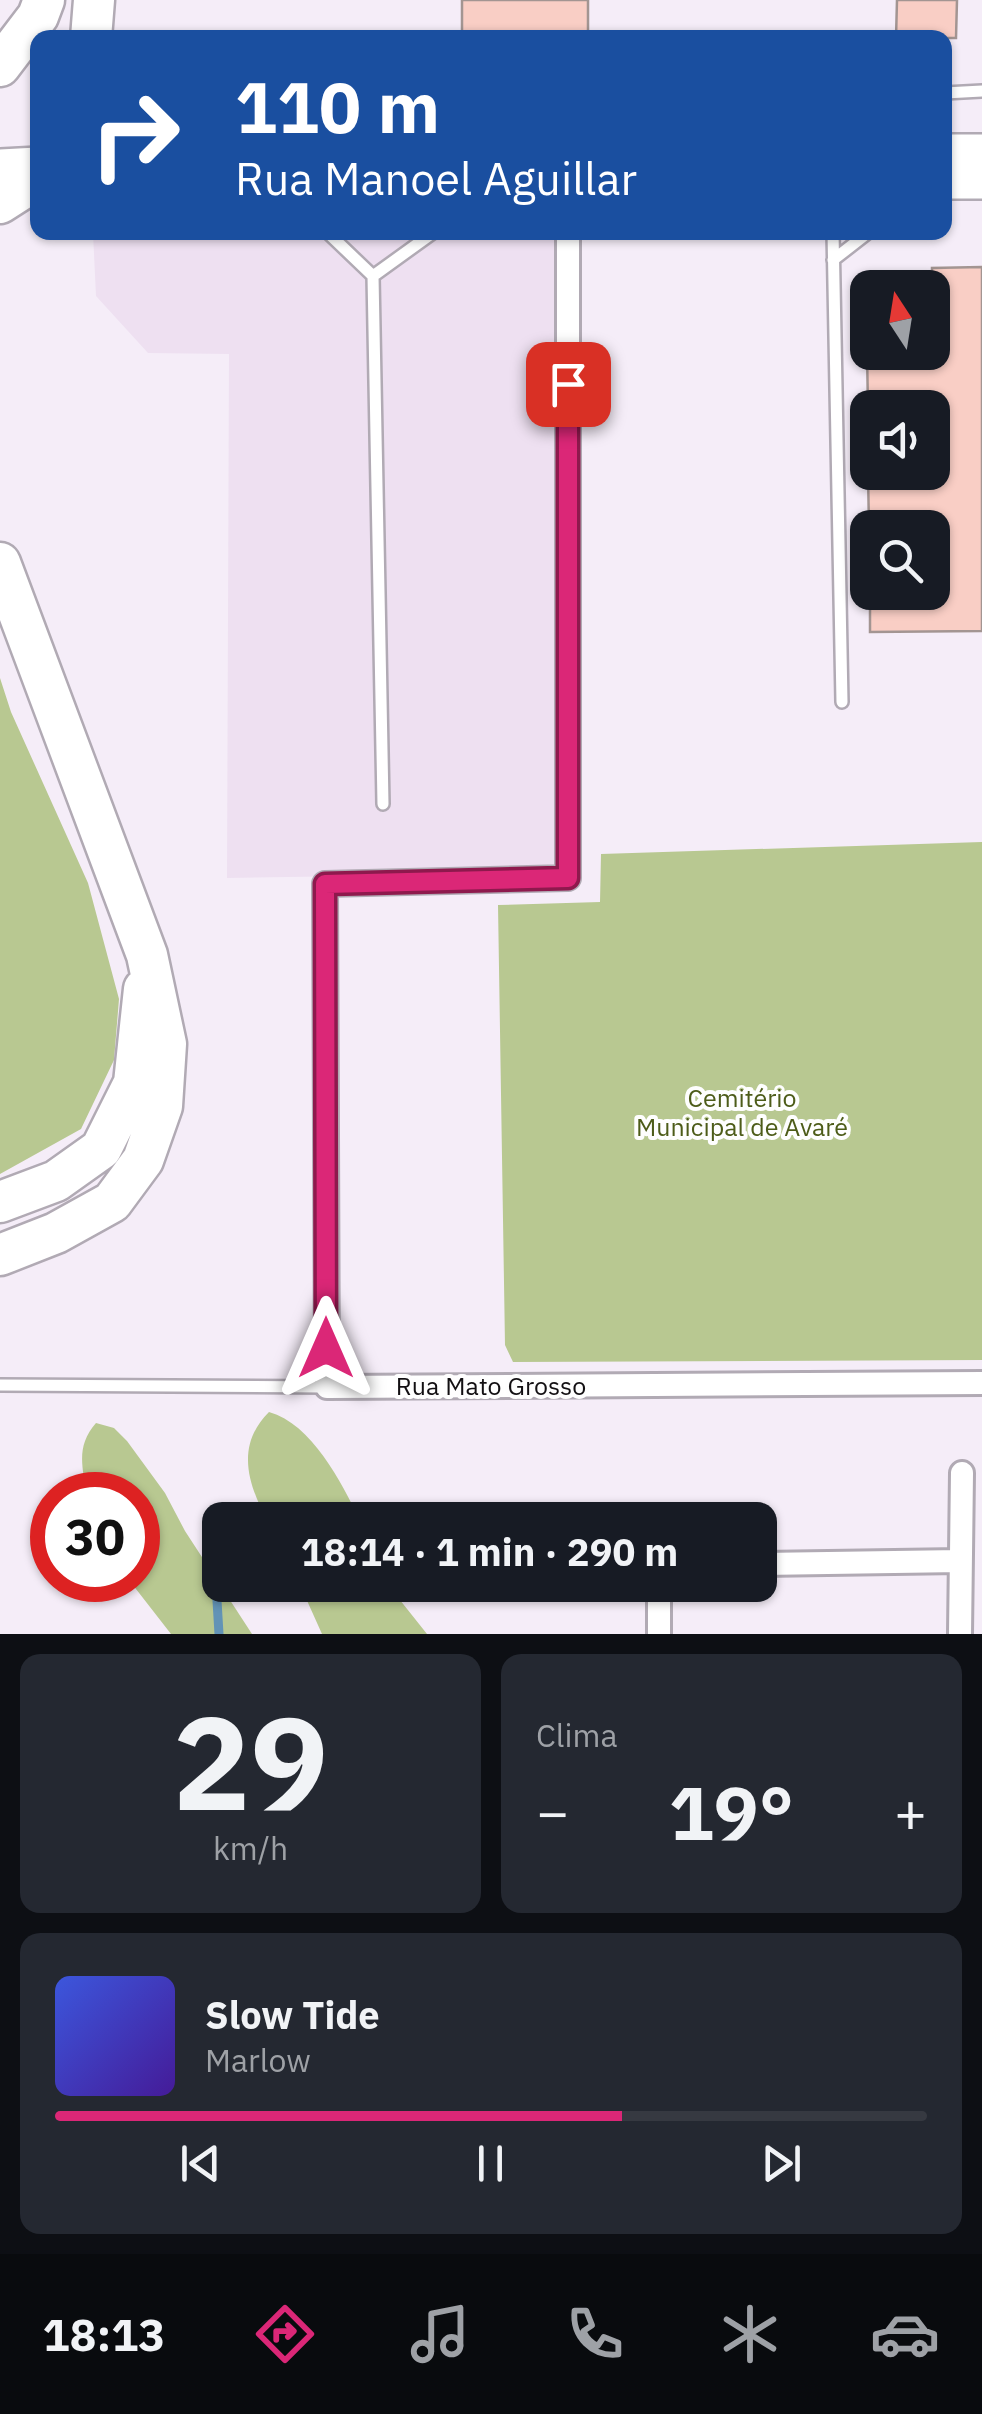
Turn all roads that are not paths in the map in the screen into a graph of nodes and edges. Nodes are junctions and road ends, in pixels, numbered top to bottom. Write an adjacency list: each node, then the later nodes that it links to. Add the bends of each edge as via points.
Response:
1 (44, 0): 4 (highway)
2 (94, 0): 3 (highway)
3 (92, 30)
4 (0, 66)
5 (982, 91): 6 (lane)
6 (952, 92)
7 (952, 152): 8 (main road)
8 (982, 152)
9 (952, 180): 10 (main road)
10 (982, 180)
11 (335, 240): 17 (lane)
12 (423, 240): 17 (lane)
13 (568, 240): 26 (street, via 568,878 325,884)
14 (832, 240): 16 (lane)
15 (859, 240): 16 (lane)
16 (833, 260): 19 (lane)
17 (373, 276): 20 (lane)
18 (0, 563): 21 (highway)
19 (842, 702)
20 (384, 804)
21 (147, 955): 22 (highway, via 134,1083 101,1149 56,1181); 23 (highway, via 166,1044 162,1106 143,1160 112,1202)
22 (0, 1202)
23 (0, 1255)
24 (982, 1383): 26 (street, Rua Mato Grosso)
25 (0, 1385): 26 (lane, Rua Mato Grosso)
26 (327, 1387)
27 (962, 1473): 28 (street)
28 (960, 1561): 29 (street); 32 (street)
29 (777, 1564)
30 (659, 1602): 31 (street)
31 (659, 1634)
32 (960, 1634)

